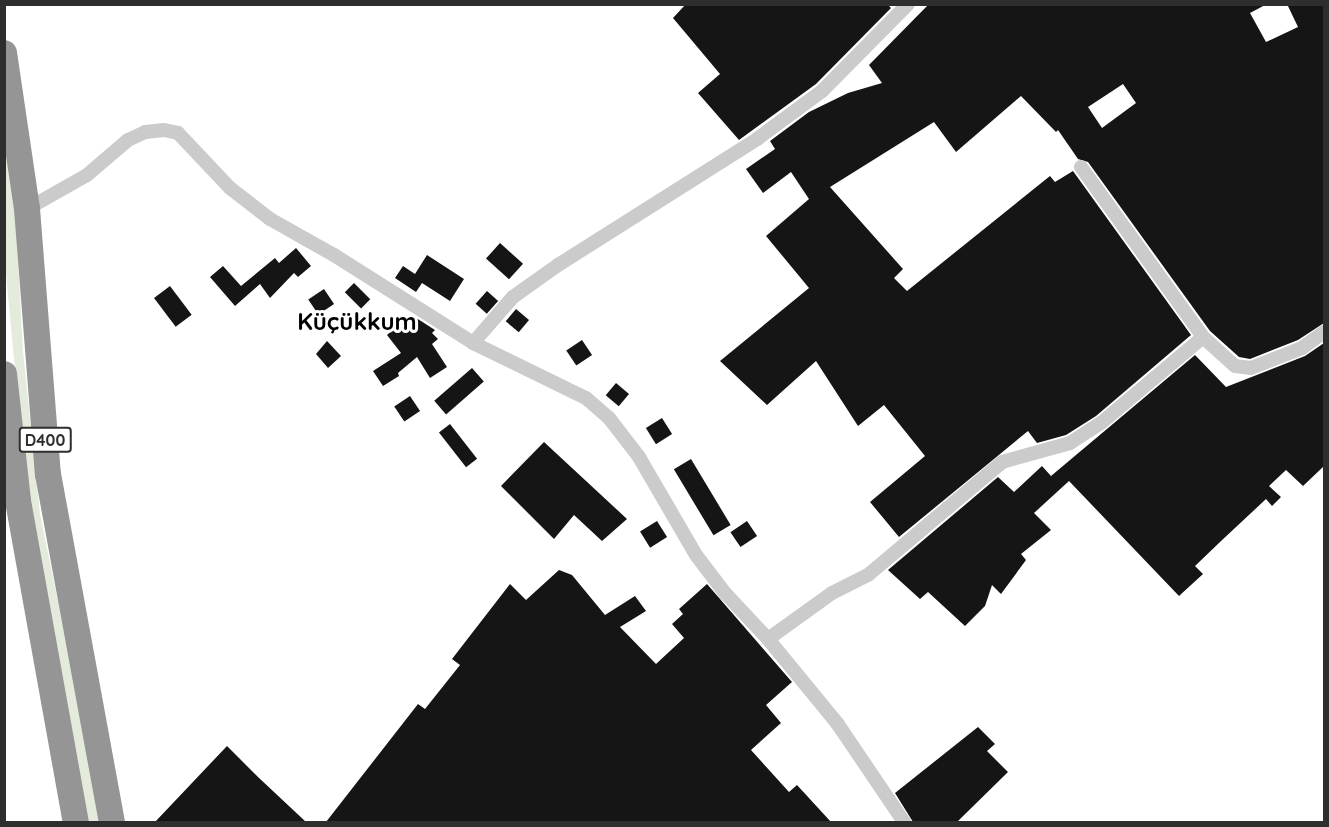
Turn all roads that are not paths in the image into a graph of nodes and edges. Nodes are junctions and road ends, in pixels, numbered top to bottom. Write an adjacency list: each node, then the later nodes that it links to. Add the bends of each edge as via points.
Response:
1 (908, 4): 7 (street, via 822,91 757,139 513,297)
2 (4, 53): 4 (highway, D400)
3 (1082, 167): 6 (street)
4 (27, 209): 7 (street, via 87,175 128,140 145,132 178,133 230,188 270,219); 11 (highway, D400, via 48,474)
5 (1324, 332): 6 (street, via 1302,348 1251,368 1235,366)
6 (1203, 337): 9 (street, via 1101,423 1071,443 1002,462 868,575 832,593)
7 (473, 343): 9 (street, via 586,398 609,418 639,457 696,555)
8 (4, 374): 10 (highway, D400, via 18,501)
9 (768, 639): 12 (street, via 837,723)
10 (76, 822)
11 (112, 822)
12 (904, 822)

